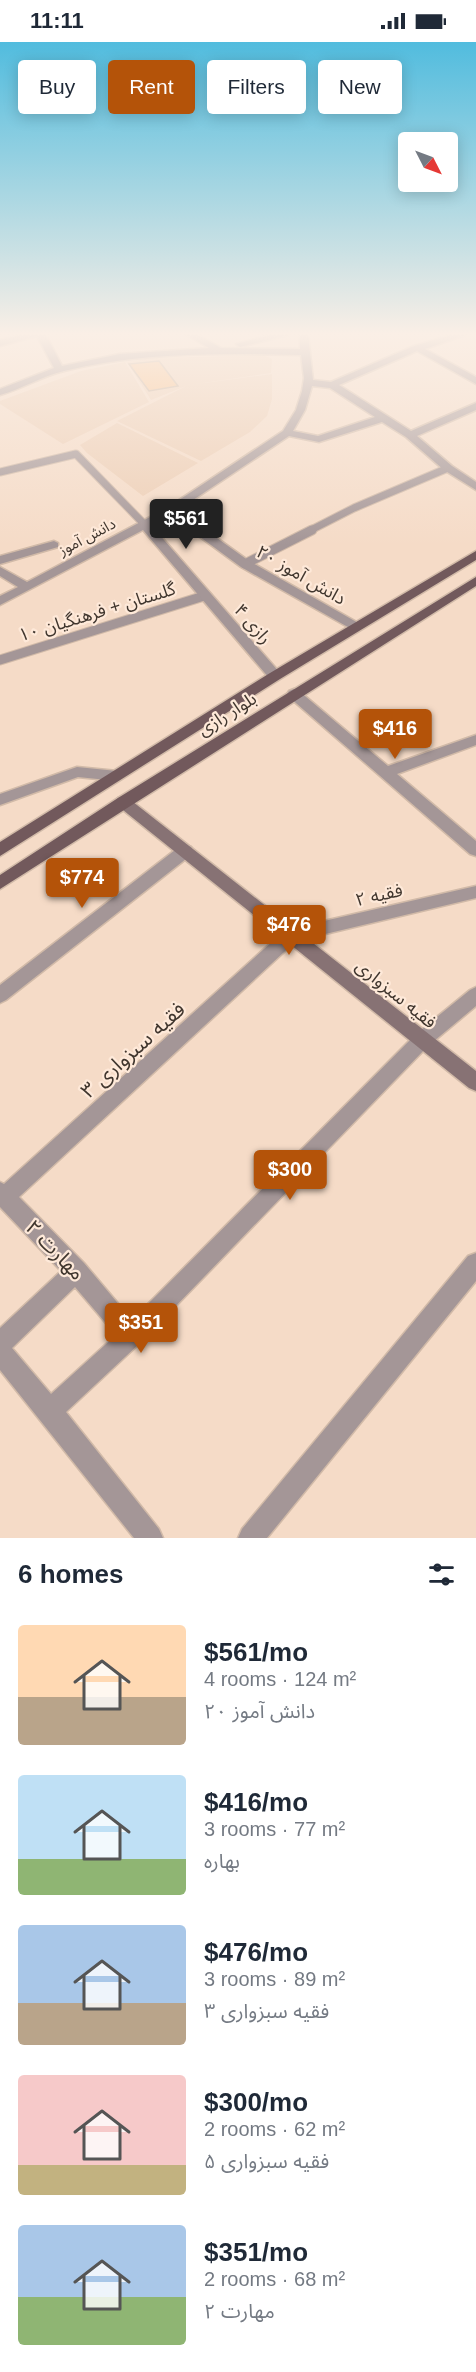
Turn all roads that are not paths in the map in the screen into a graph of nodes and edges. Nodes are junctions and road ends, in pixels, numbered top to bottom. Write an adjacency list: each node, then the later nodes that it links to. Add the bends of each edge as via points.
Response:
1 (302, 405): 5 (street, دانش آموز)
2 (363, 405): 4 (street)
3 (476, 406): 6 (street)
4 (383, 418): 5 (street, via 319,440); 6 (street)
5 (287, 433): 10 (street, دانش آموز)
6 (410, 435): 7 (street)
7 (448, 468): 9 (street); 15 (lane, via 354,508)
8 (0, 472): 11 (lane, via 76,454)
9 (476, 487)
10 (171, 510): 11 (street, دانش آموز); 15 (street, دانش آموز ۲۰)
11 (144, 524): 19 (street, دانش آموز); 20 (street, رازی ۴)
12 (54, 545): 14 (street)
13 (476, 555): 17 (main road, بلوار رازی)
14 (0, 560)
15 (244, 564): 22 (street, دانش آموز ۲۰)
16 (0, 572): 19 (street)
17 (447, 572): 18 (main road); 22 (main road, بلوار رازی)
18 (473, 583): 25 (main road, بلوار رازی)
19 (27, 587): 21 (street, دانش آموز)
20 (204, 596): 23 (lane, گلستان + فرهنگیان ۱۰); 24 (street, رازی ۴)
21 (0, 601)
22 (356, 627): 24 (main road, بلوار رازی)
23 (0, 660)
24 (275, 676): 28 (main road, بلوار رازی)
25 (294, 694): 27 (street); 30 (main road, بلوار رازی)
26 (476, 740): 27 (street)
27 (385, 772): 32 (street)
28 (117, 776): 29 (street, via 77,772); 31 (main road, بلوار رازی)
29 (0, 800)
30 (123, 802): 33 (street, فقیه سبزواری); 34 (main road, بلوار رازی)
31 (0, 850)
32 (476, 850)
33 (185, 851): 36 (street, فقیه سبزواری); 37 (street)
34 (0, 883)
35 (476, 892): 36 (street, فقیه ۲)
36 (291, 935): 39 (street, فقیه سبزواری); 41 (street, فقیه سبزواری ۳)
37 (0, 995)
38 (476, 995): 39 (street)
39 (422, 1040): 40 (street, فقیه سبزواری); 44 (street)
40 (476, 1082)
41 (2, 1195): 43 (street, مهارت ۲)
42 (476, 1264): 49 (street)
43 (76, 1271): 44 (street, مهارت ۲); 45 (street)
44 (130, 1336): 47 (street)
45 (0, 1344)
46 (0, 1352): 47 (street)
47 (50, 1411): 48 (street)
48 (146, 1536)
49 (251, 1538)

